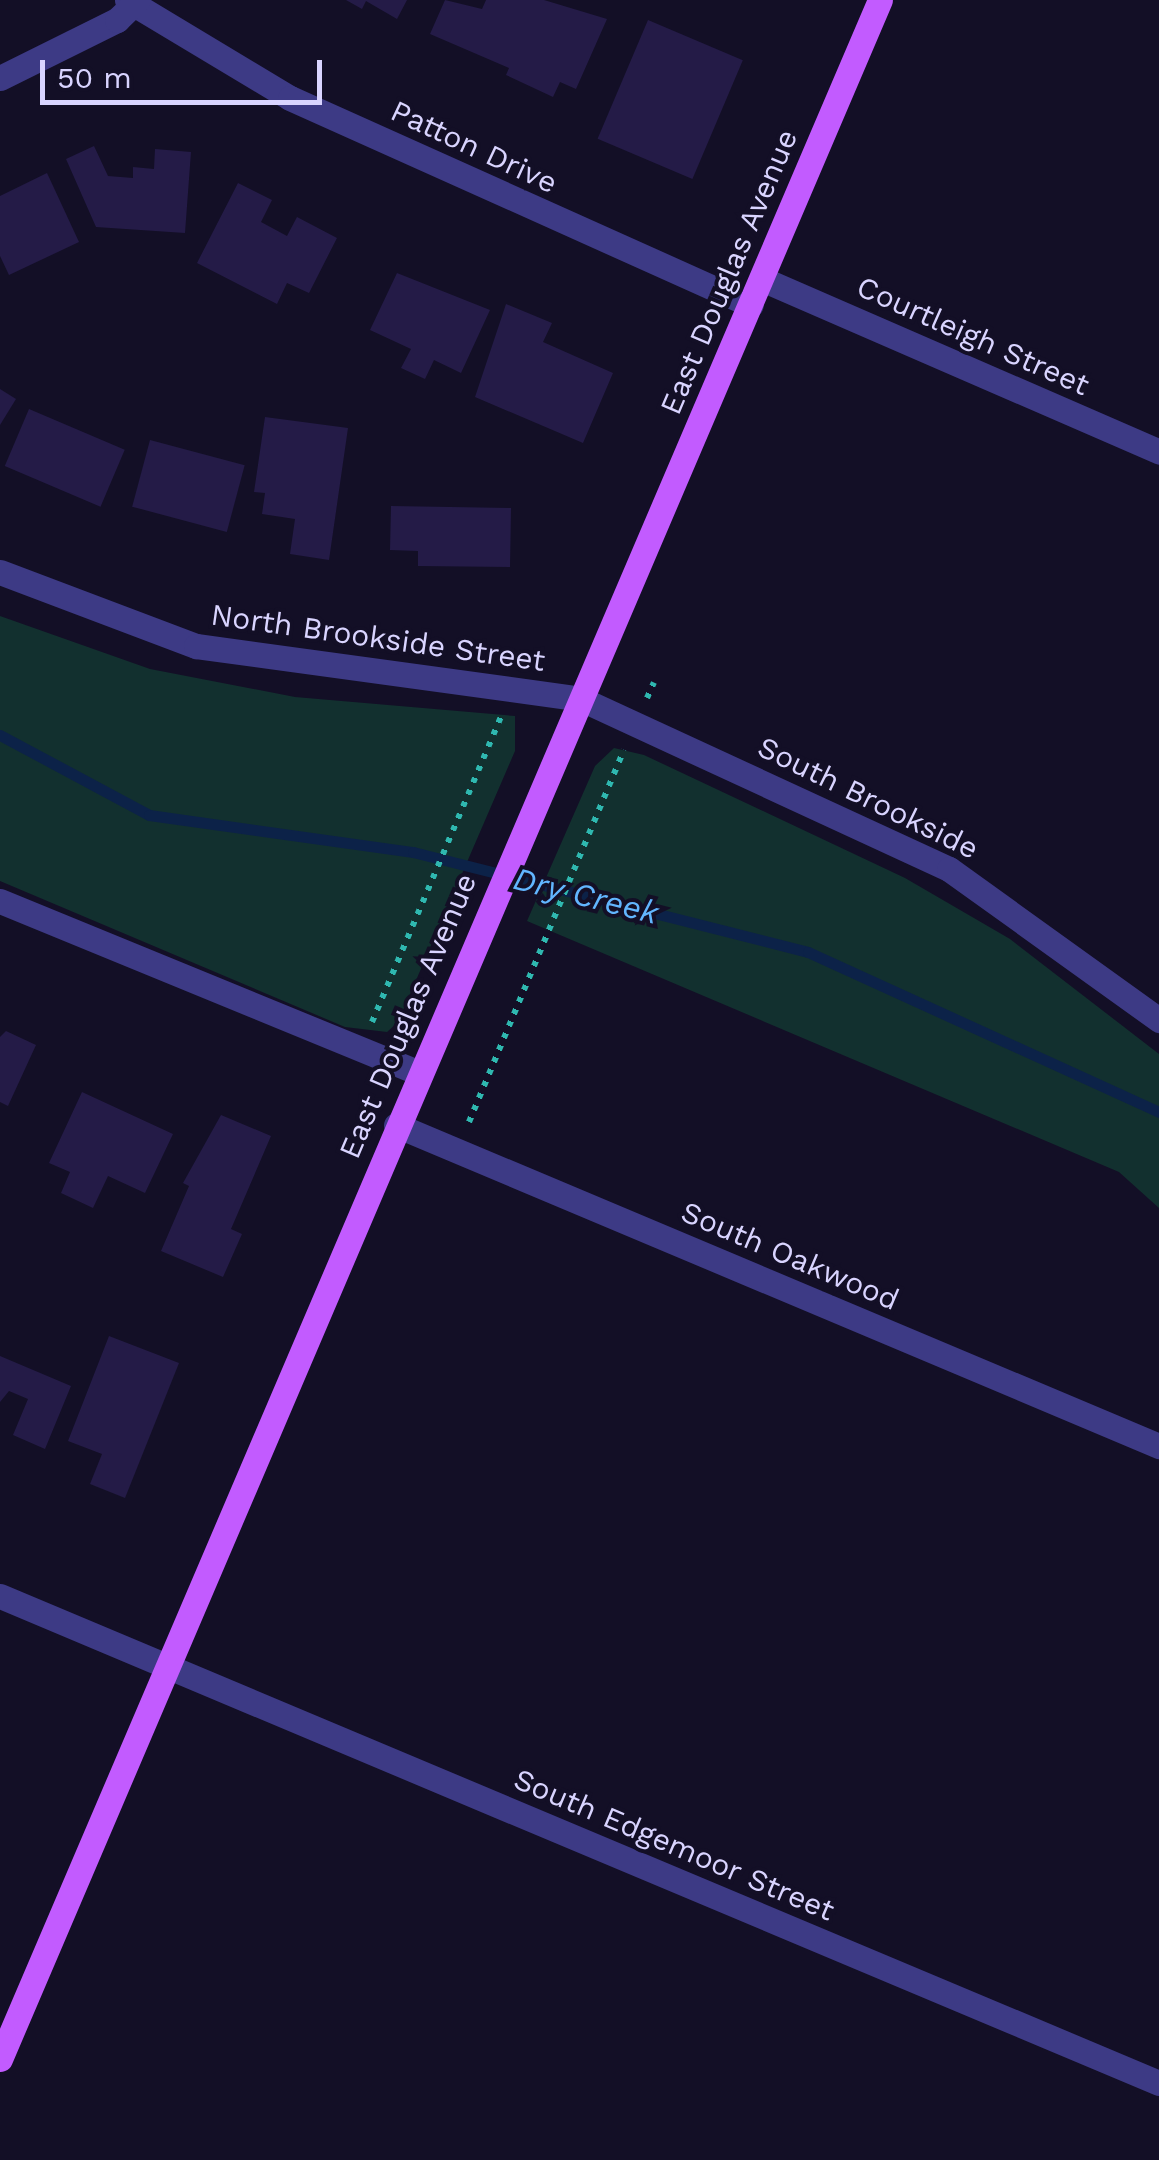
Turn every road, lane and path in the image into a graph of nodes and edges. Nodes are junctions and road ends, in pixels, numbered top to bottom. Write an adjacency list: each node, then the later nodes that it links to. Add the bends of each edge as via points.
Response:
1 (880, 0): 4 (main road, East Douglas Avenue)
2 (133, 2): 3 (street, via 117,20); 5 (street, Patton Drive, via 290,98)
3 (0, 78)
4 (762, 279): 5 (main road, East Douglas Avenue); 6 (street, Courtleigh Street)
5 (750, 305): 10 (main road, East Douglas Avenue)
6 (1159, 452)
7 (0, 572): 9 (street, North Brookside Street, via 196,646)
8 (654, 682): 11 (path)
9 (513, 688): 10 (street, North Brookside Street); 14 (path)
10 (580, 699): 11 (street, South Brookside); 15 (main road, East Douglas Avenue)
11 (634, 724): 13 (street, South Brookside, via 948,869); 17 (path)
12 (0, 901): 14 (street)
13 (1159, 1020)
14 (360, 1049): 15 (street)
15 (419, 1073): 16 (main road, East Douglas Avenue)
16 (396, 1126): 17 (street, South Oakwood); 20 (main road, East Douglas Avenue)
17 (457, 1151): 18 (street, South Oakwood)
18 (1159, 1446)
19 (0, 1596): 20 (street, South Edgemoor Street)
20 (165, 1666): 21 (main road, East Douglas Avenue); 22 (street, South Edgemoor Street)
21 (0, 2059)
22 (1159, 2083)

